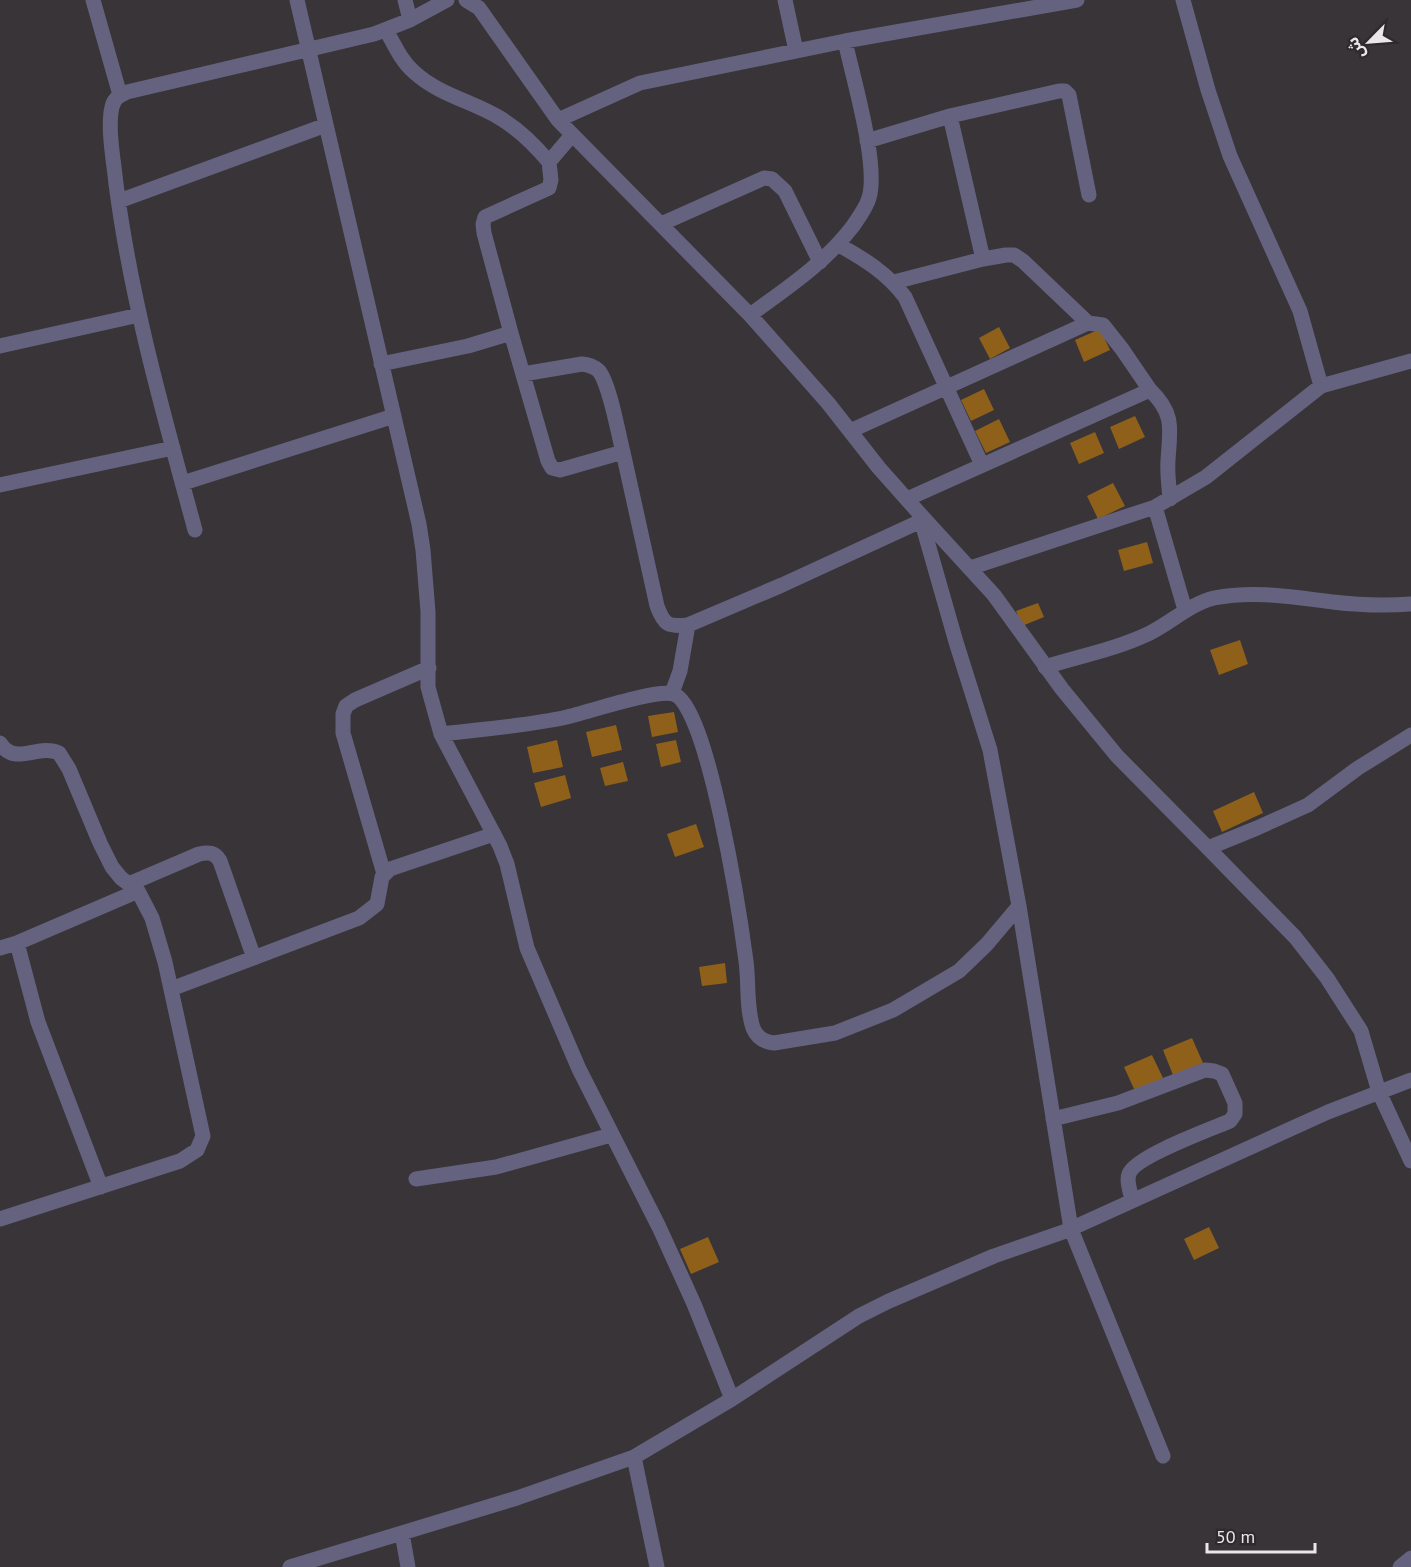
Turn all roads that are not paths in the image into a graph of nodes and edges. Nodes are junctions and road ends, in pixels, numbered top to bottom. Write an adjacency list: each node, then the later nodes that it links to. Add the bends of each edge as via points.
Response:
1 (93, 0): 15 (street)
2 (297, 0): 13 (street)
3 (405, 0): 10 (street)
4 (447, 0): 10 (street)
5 (466, 0): 17 (street, via 479,8)
6 (785, 0): 14 (street)
7 (1077, 0): 9 (street)
8 (1183, 0): 37 (street, via 1230,156 1300,311)
9 (1055, 2): 12 (street)
10 (410, 20): 11 (street)
11 (386, 30): 13 (street); 21 (street, via 406,64 420,78 516,128)
12 (845, 41): 14 (street); 20 (street)
13 (310, 49): 15 (street); 18 (street)
14 (796, 51): 17 (street, via 640,83)
15 (120, 95): 23 (street, via 112,105 111,115)
16 (950, 116): 20 (street); 22 (street, via 1065,92 1070,95); 26 (street)
17 (558, 120): 19 (street)
18 (326, 125): 23 (street); 35 (street)
19 (572, 135): 21 (street); 24 (street)
20 (867, 141): 25 (street, via 871,162 869,198)
21 (549, 162): 32 (street, via 549,188 485,217 483,224)
22 (1089, 195)
23 (118, 201): 29 (street)
24 (661, 225): 27 (street, via 764,178 772,179 785,191); 30 (street)
25 (839, 245): 27 (street); 28 (street)
26 (983, 259): 28 (street); 31 (street, via 1014,255)
27 (820, 262): 30 (street)
28 (894, 282): 38 (street, via 905,297)
29 (139, 315): 33 (street); 42 (street)
30 (750, 315): 41 (street)
31 (1088, 322): 38 (street); 39 (street, via 1102,325)
32 (512, 333): 35 (street); 36 (street)
33 (0, 346)
34 (1411, 361): 37 (street)
35 (381, 364): 40 (street)
36 (523, 374): 43 (street, via 582,364 597,369); 43 (street, via 552,468 560,470)
37 (1321, 386): 48 (street, via 1206,477)
38 (947, 388): 41 (street); 44 (street)
39 (1150, 390): 44 (street); 48 (street, via 1161,401 1171,430)
40 (394, 416): 45 (street); 57 (street, via 423,550)
41 (850, 431): 47 (street)
42 (173, 448): 45 (street); 46 (street)
43 (623, 452): 55 (street, via 657,606 667,624)
44 (981, 465): 47 (street)
45 (183, 483): 51 (street)
46 (0, 485)
47 (907, 499): 50 (street)
48 (1170, 499): 49 (street)
49 (1155, 507): 52 (street); 54 (street)
50 (920, 517): 52 (street); 55 (street, via 782,585); 66 (street, via 990,750)
51 (195, 530)
52 (970, 568): 56 (street)
53 (1411, 604): 54 (street, via 1257,594 1213,598)
54 (1185, 610): 56 (street, via 1130,642)
55 (688, 625): 58 (street)
56 (1045, 667): 63 (street, via 1117,756)
57 (429, 668): 59 (street, via 428,687); 64 (street, via 355,700 342,714 346,747)
58 (672, 693): 59 (street, via 565,717); 66 (street, via 681,698 688,710 722,816 747,963 749,1007 753,1028 761,1039 774,1043 835,1033 893,1010 959,971)
59 (441, 734): 62 (street)
60 (1411, 735): 63 (street, via 1308,805)
61 (0, 743): 65 (street, via 11,754 46,750 59,753 112,867)
62 (494, 834): 64 (street, via 396,866); 74 (street, via 507,864 527,948)
63 (1208, 848): 72 (street, via 1294,937 1327,978 1361,1031)
64 (384, 874): 69 (street, via 377,904 359,918)
65 (134, 888): 67 (street); 69 (street, via 199,854 213,854 220,861); 70 (street, via 152,918)
66 (1019, 906): 73 (street)
67 (17, 943): 68 (street); 77 (street, via 38,1022)
68 (0, 948)
69 (254, 958): 70 (street)
70 (171, 989): 77 (street, via 203,1136 201,1144 180,1161)
71 (1411, 1080): 72 (street)
72 (1379, 1092): 75 (street); 78 (street)
73 (1053, 1119): 78 (street, via 1118,1103 1205,1070 1221,1074 1235,1103 1230,1121 1145,1158 1132,1168 1127,1176); 80 (street)
74 (611, 1135): 76 (street, via 496,1167); 81 (street, via 659,1227)
75 (1411, 1161)
76 (416, 1179)
77 (101, 1187): 79 (street)
78 (1132, 1201): 80 (street)
79 (0, 1220)
80 (1071, 1228): 81 (street, via 889,1300); 82 (street)
81 (732, 1399): 83 (street)
82 (1163, 1456)
83 (634, 1457): 84 (street); 88 (street)
84 (402, 1533): 86 (street); 87 (street)
85 (1411, 1558): 89 (street)
86 (290, 1567)
87 (408, 1567)
88 (657, 1567)
89 (1400, 1567)

